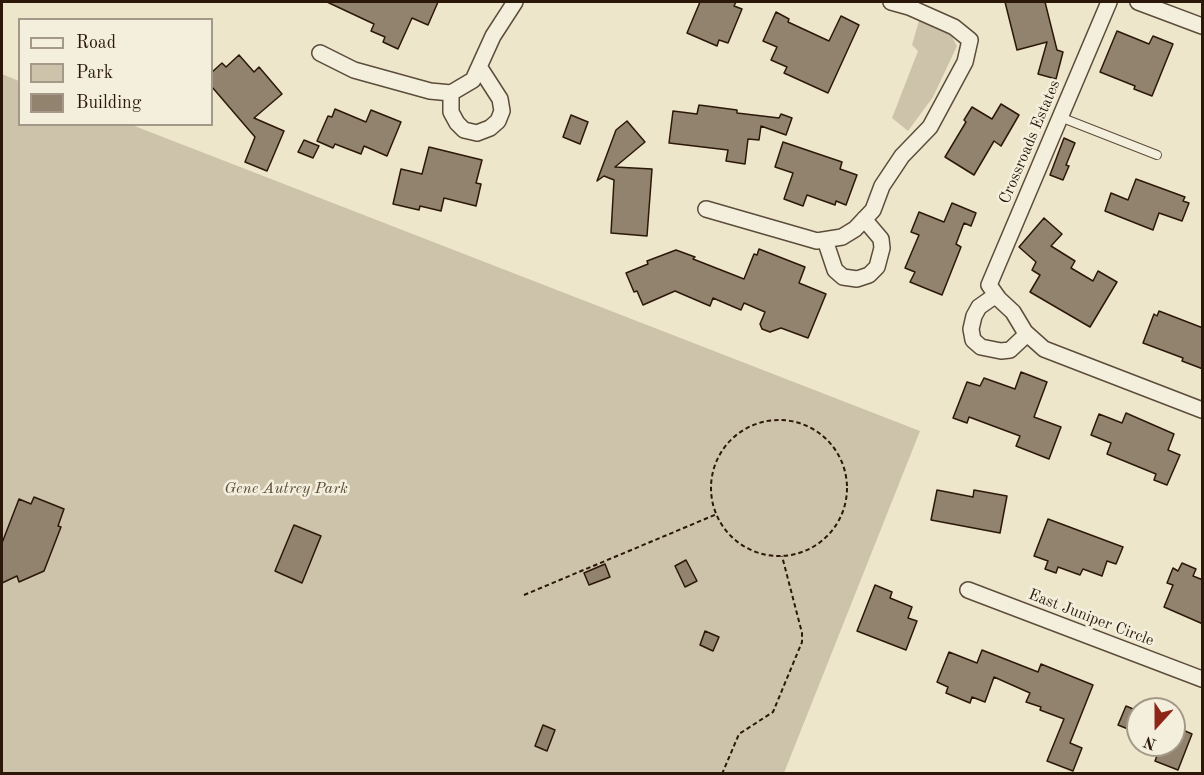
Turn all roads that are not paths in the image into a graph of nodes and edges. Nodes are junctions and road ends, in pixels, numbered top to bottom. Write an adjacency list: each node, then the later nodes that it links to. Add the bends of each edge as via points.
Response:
1 (514, 2): 8 (street, via 493,36)
2 (891, 2): 5 (street)
3 (1108, 2): 10 (street, Crossroads Estates)
4 (1138, 2): 6 (street)
5 (910, 4): 13 (street, via 970,40 965,62 930,127 902,156 882,186 873,210)
6 (1203, 26)
7 (320, 53): 9 (street, via 354,70)
8 (480, 68): 9 (street, via 473,80); 9 (street, via 500,99 502,111 490,128 477,133 464,130 451,112)
9 (451, 93)
10 (1060, 117): 11 (lane); 15 (street, Crossroads Estates, via 989,285)
11 (1157, 155)
12 (706, 209): 14 (street)
13 (864, 219): 14 (street, via 842,237); 14 (street, via 881,239 882,248 877,267 869,274 856,279 843,277 836,270)
14 (825, 240)
15 (996, 295): 16 (street); 16 (street, via 979,307 974,316 973,340 981,347 1010,350)
16 (1027, 334): 17 (street, via 1044,349)
17 (1203, 410)
18 (968, 590): 19 (street, East Juniper Circle)
19 (1203, 679)

